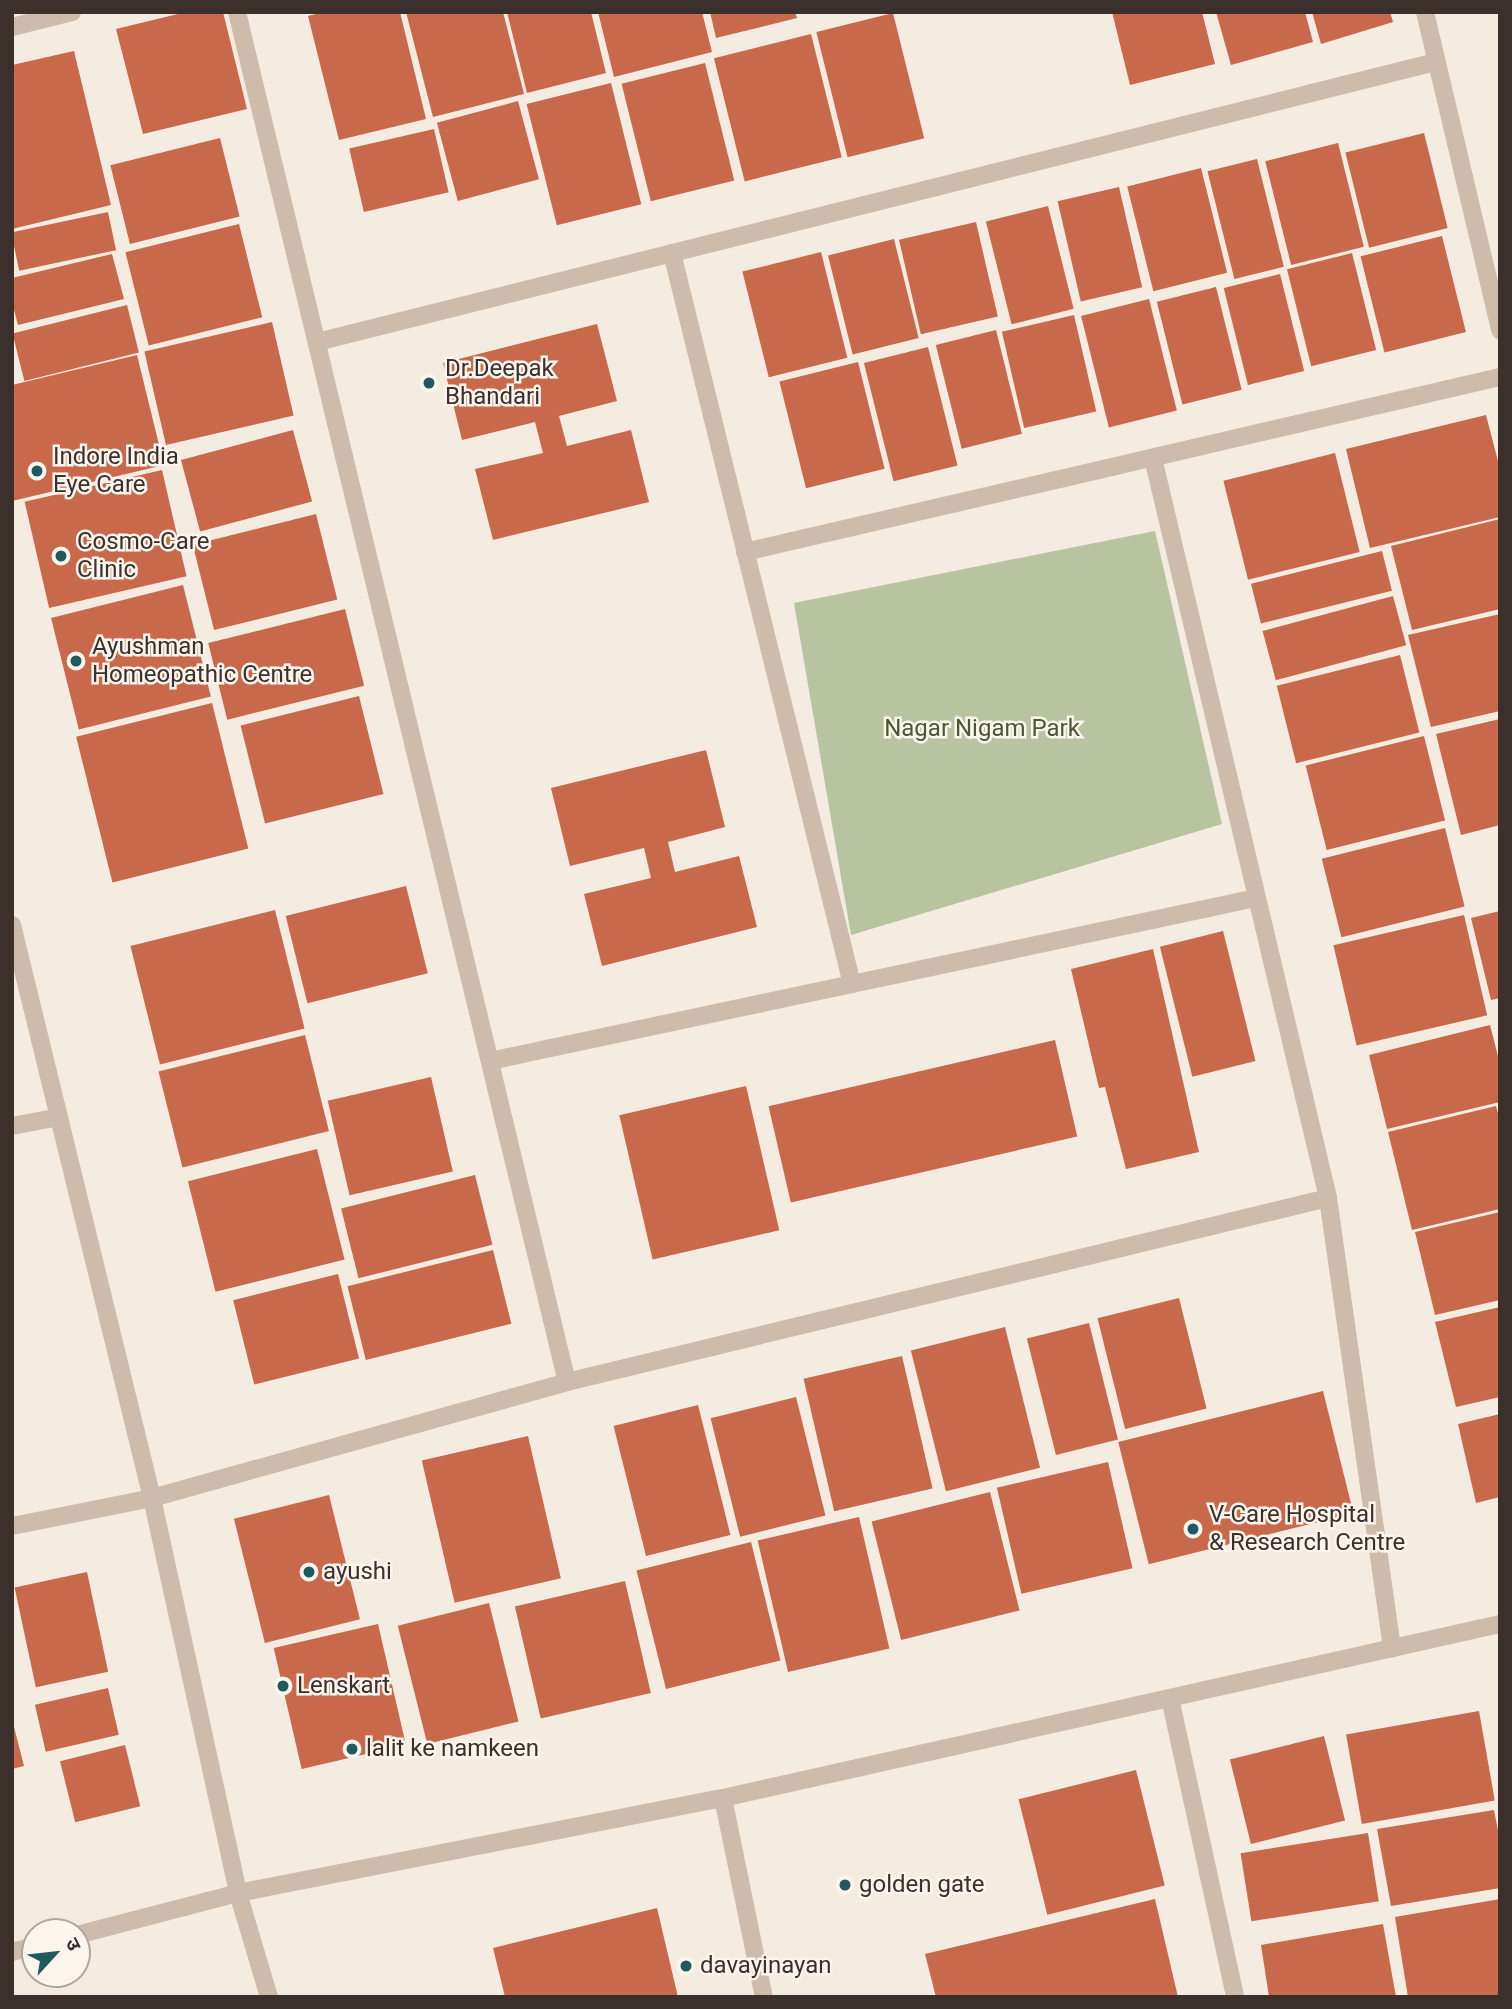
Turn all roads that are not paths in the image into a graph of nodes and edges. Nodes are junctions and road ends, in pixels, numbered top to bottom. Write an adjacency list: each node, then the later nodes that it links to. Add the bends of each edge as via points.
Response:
1 (72, 12): 4 (street)
2 (237, 12): 8 (street)
3 (1424, 12): 5 (street)
4 (12, 27)
5 (1436, 62): 6 (street); 7 (street)
6 (673, 253): 8 (street); 11 (street)
7 (1500, 330)
8 (317, 342): 15 (street)
9 (1500, 377): 10 (street)
10 (1153, 458): 11 (street); 12 (street)
11 (745, 552): 14 (street)
12 (1256, 898): 14 (street); 18 (street)
13 (12, 925): 16 (street)
14 (852, 984): 15 (street)
15 (490, 1061): 19 (street)
16 (59, 1117): 17 (street); 20 (street)
17 (12, 1126)
18 (1328, 1198): 19 (street); 23 (street)
19 (567, 1382): 20 (street)
20 (152, 1498): 21 (street); 26 (street)
21 (12, 1526)
22 (1500, 1624): 23 (street)
23 (1392, 1648): 24 (street)
24 (1170, 1698): 25 (street); 30 (street)
25 (723, 1798): 26 (street); 29 (street)
26 (238, 1893): 27 (street); 28 (street)
27 (91, 1931)
28 (269, 1997)
29 (764, 1997)
30 (1235, 1997)

